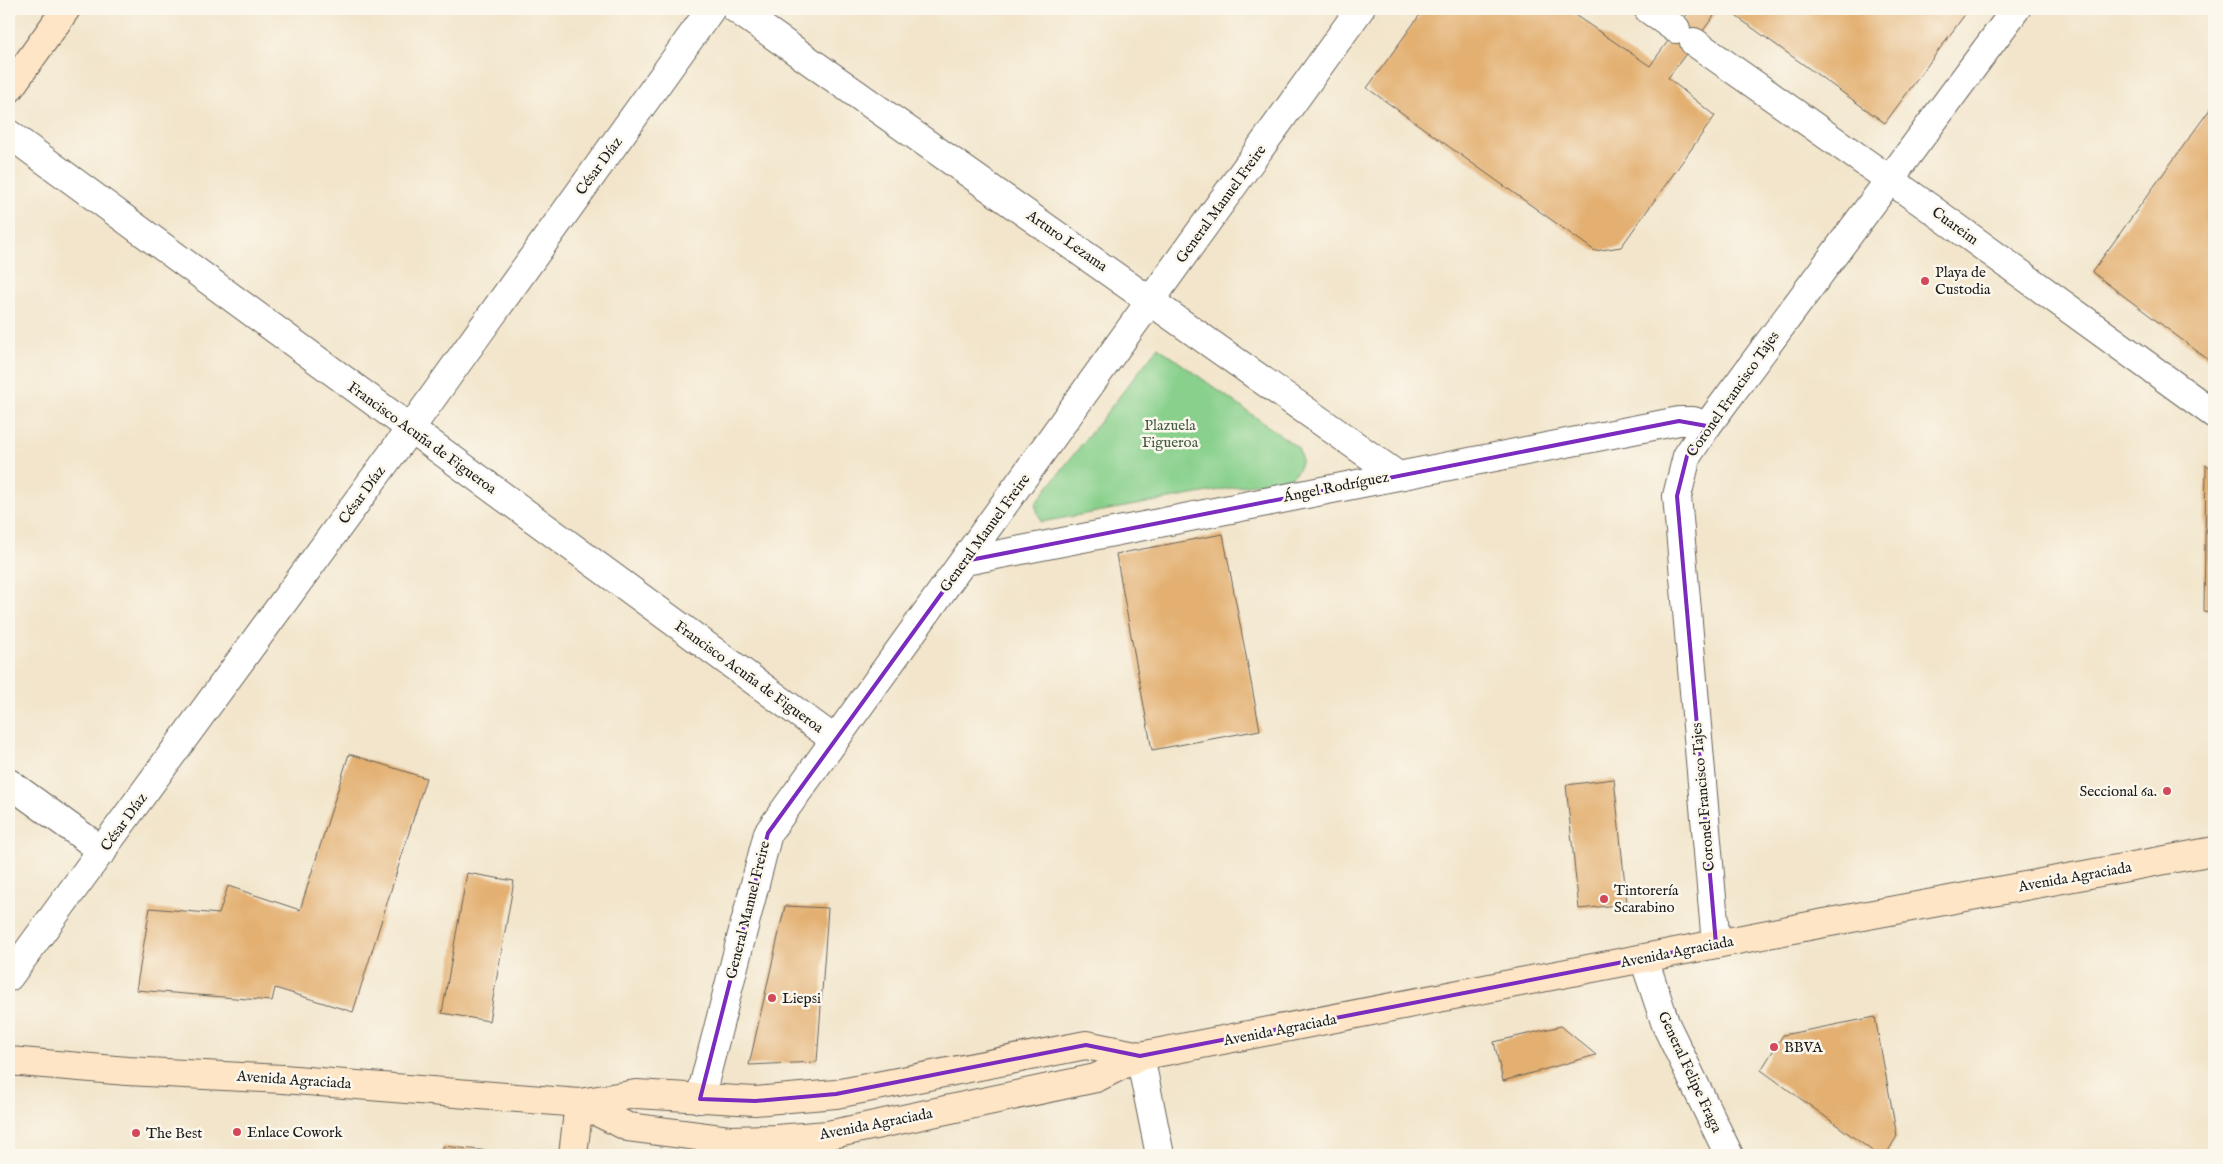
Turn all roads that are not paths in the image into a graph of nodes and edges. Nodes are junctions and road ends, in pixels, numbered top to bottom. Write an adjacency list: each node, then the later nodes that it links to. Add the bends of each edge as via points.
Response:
1 (66, 9): 7 (main road)
2 (712, 9): 13 (street, César Díaz)
3 (736, 9): 10 (street, Arturo Lezama)
4 (1360, 9): 10 (street, General Manuel Freire)
5 (1648, 9): 9 (street, Cuareim)
6 (2016, 9): 9 (street, Coronel Francisco Tajes)
7 (9, 89)
8 (9, 134): 13 (street, Francisco Acuña de Figueroa)
9 (1890, 179): 11 (street, Cuareim); 12 (street, Coronel Francisco Tajes)
10 (1152, 301): 14 (street, Arturo Lezama); 15 (street, General Manuel Freire)
11 (2214, 414)
12 (1707, 426): 14 (street, Ángel Rodríguez, via 1679,421); 20 (street, Coronel Francisco Tajes, via 1687,456 1677,496)
13 (410, 429): 16 (street, Francisco Acuña de Figueroa); 18 (street, César Díaz)
14 (1397, 475): 15 (street, Ángel Rodríguez)
15 (965, 561): 16 (street, General Manuel Freire)
16 (836, 740): 25 (street, General Manuel Freire, via 768,833)
17 (9, 782): 18 (street)
18 (103, 851): 22 (street, César Díaz)
19 (2214, 851): 20 (main road, Avenida Agraciada)
20 (1716, 944): 21 (main road, Avenida Agraciada)
21 (1644, 959): 23 (main road, Avenida Agraciada); 29 (street, General Felipe Fraga, via 1666,1025)
22 (9, 977)
23 (1140, 1056): 25 (main road, Avenida Agraciada, via 1086,1045 836,1094 755,1101); 26 (main road, Avenida Agraciada, via 1096,1078 828,1134 776,1139 729,1140 628,1127); 28 (street)
24 (9, 1061): 26 (main road, Avenida Agraciada, via 301,1080)
25 (700, 1099): 26 (main road, Avenida Agraciada, via 636,1094)
26 (579, 1103): 27 (main road)
27 (573, 1155)
28 (1160, 1155)
29 (1729, 1155)

